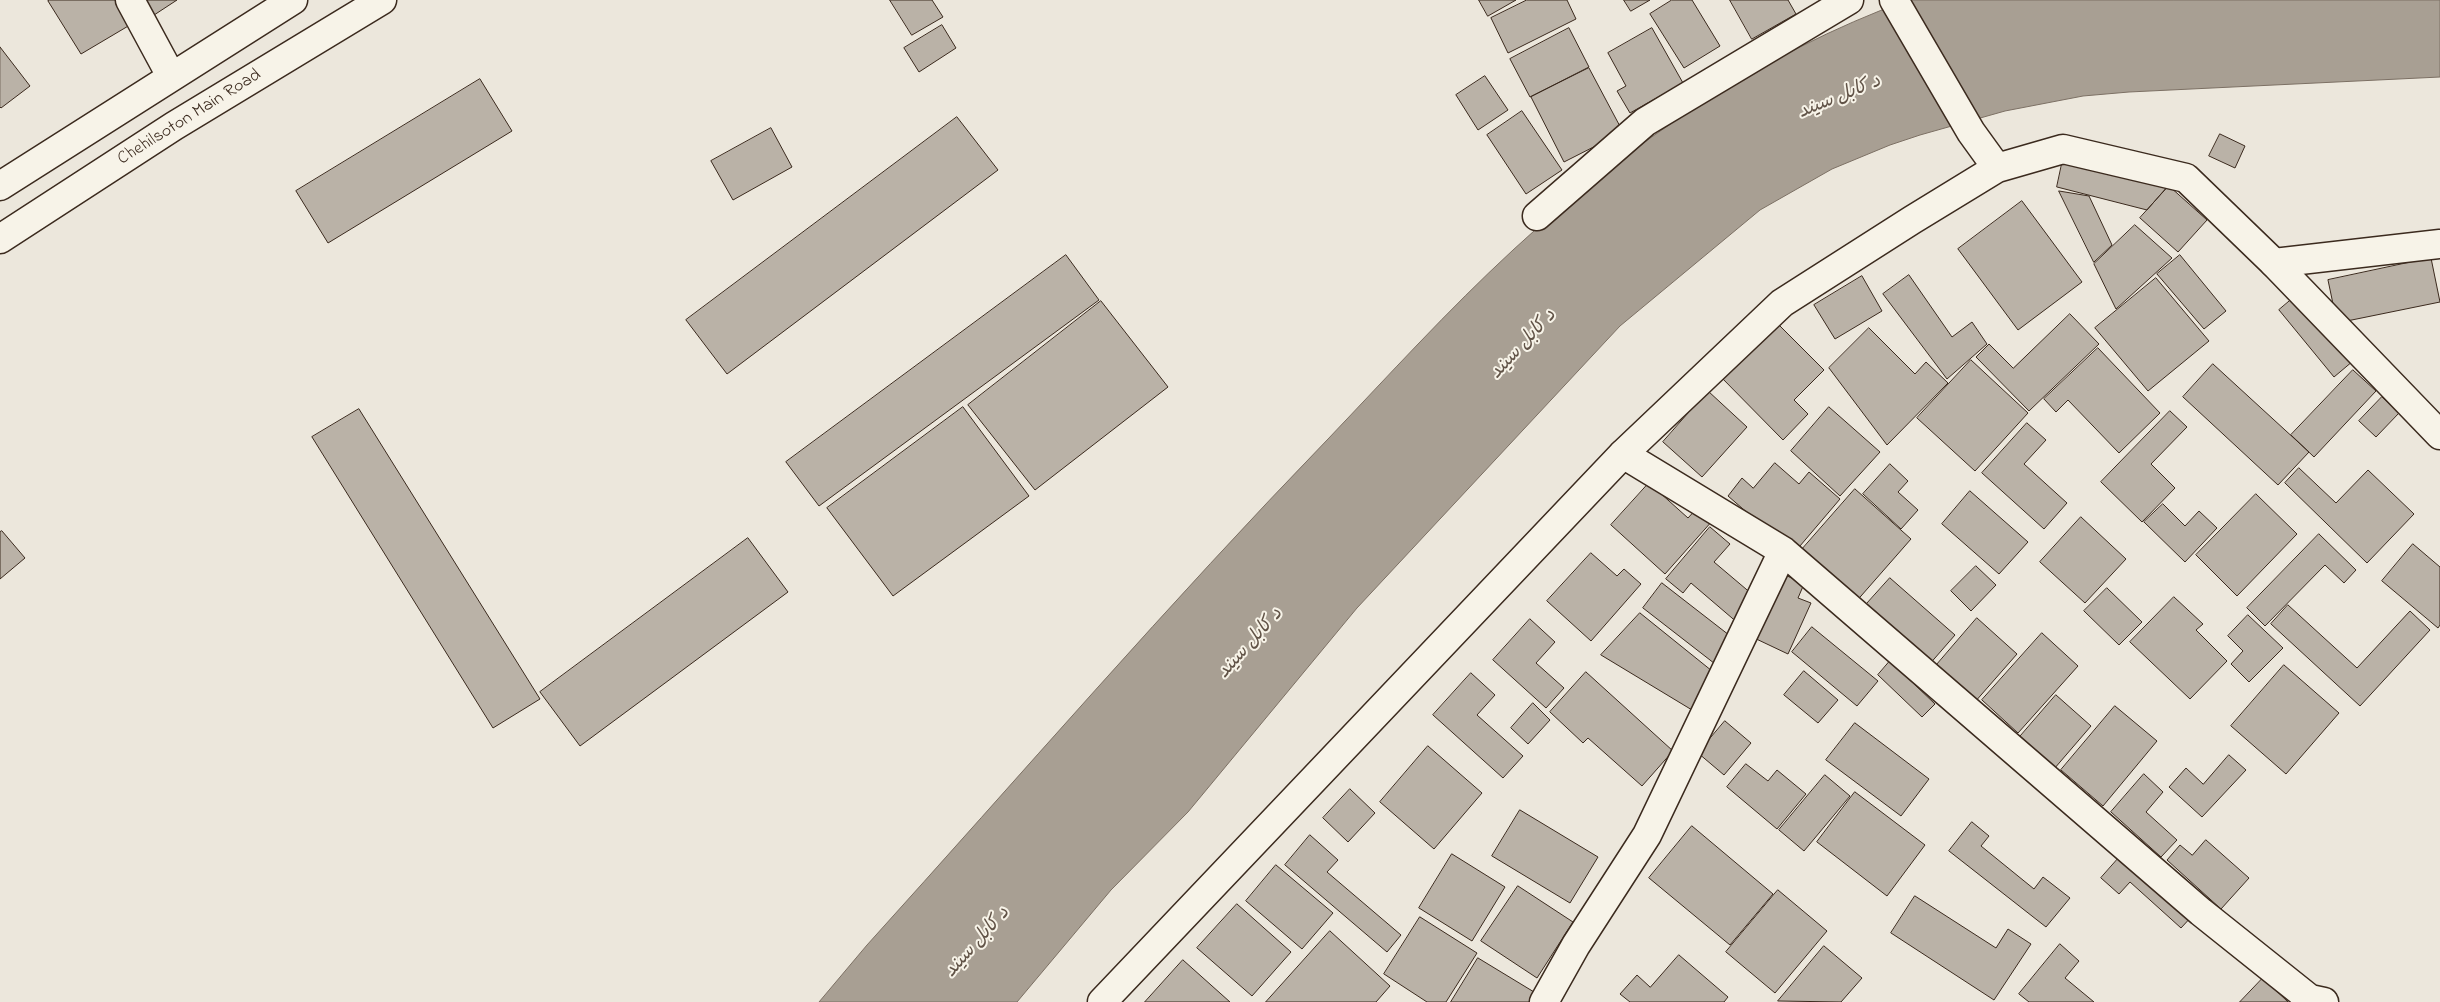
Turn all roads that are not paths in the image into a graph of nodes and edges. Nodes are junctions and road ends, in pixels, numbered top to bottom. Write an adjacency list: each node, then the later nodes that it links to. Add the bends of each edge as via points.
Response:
1 (130, 0): 6 (street)
2 (293, 0): 6 (street)
3 (382, 0): 10 (street, Chehilsoton Main Road, via 174,126)
4 (1849, 0): 9 (street, via 1645,122)
5 (1894, 0): 7 (street, via 1971,132)
6 (171, 76): 8 (street)
7 (1997, 168): 12 (street, via 2063,149 2186,178); 14 (street, via 1782,303)
8 (0, 186)
9 (1537, 216)
10 (0, 239)
11 (2440, 244): 12 (street)
12 (2274, 263): 13 (street)
13 (2440, 435)
14 (1623, 454): 15 (street); 16 (street)
15 (1784, 551): 17 (street, via 1647,835 1576,945); 18 (street, via 2201,912 2310,999)
16 (1102, 1002)
17 (1544, 1002)
18 (2324, 1002)

